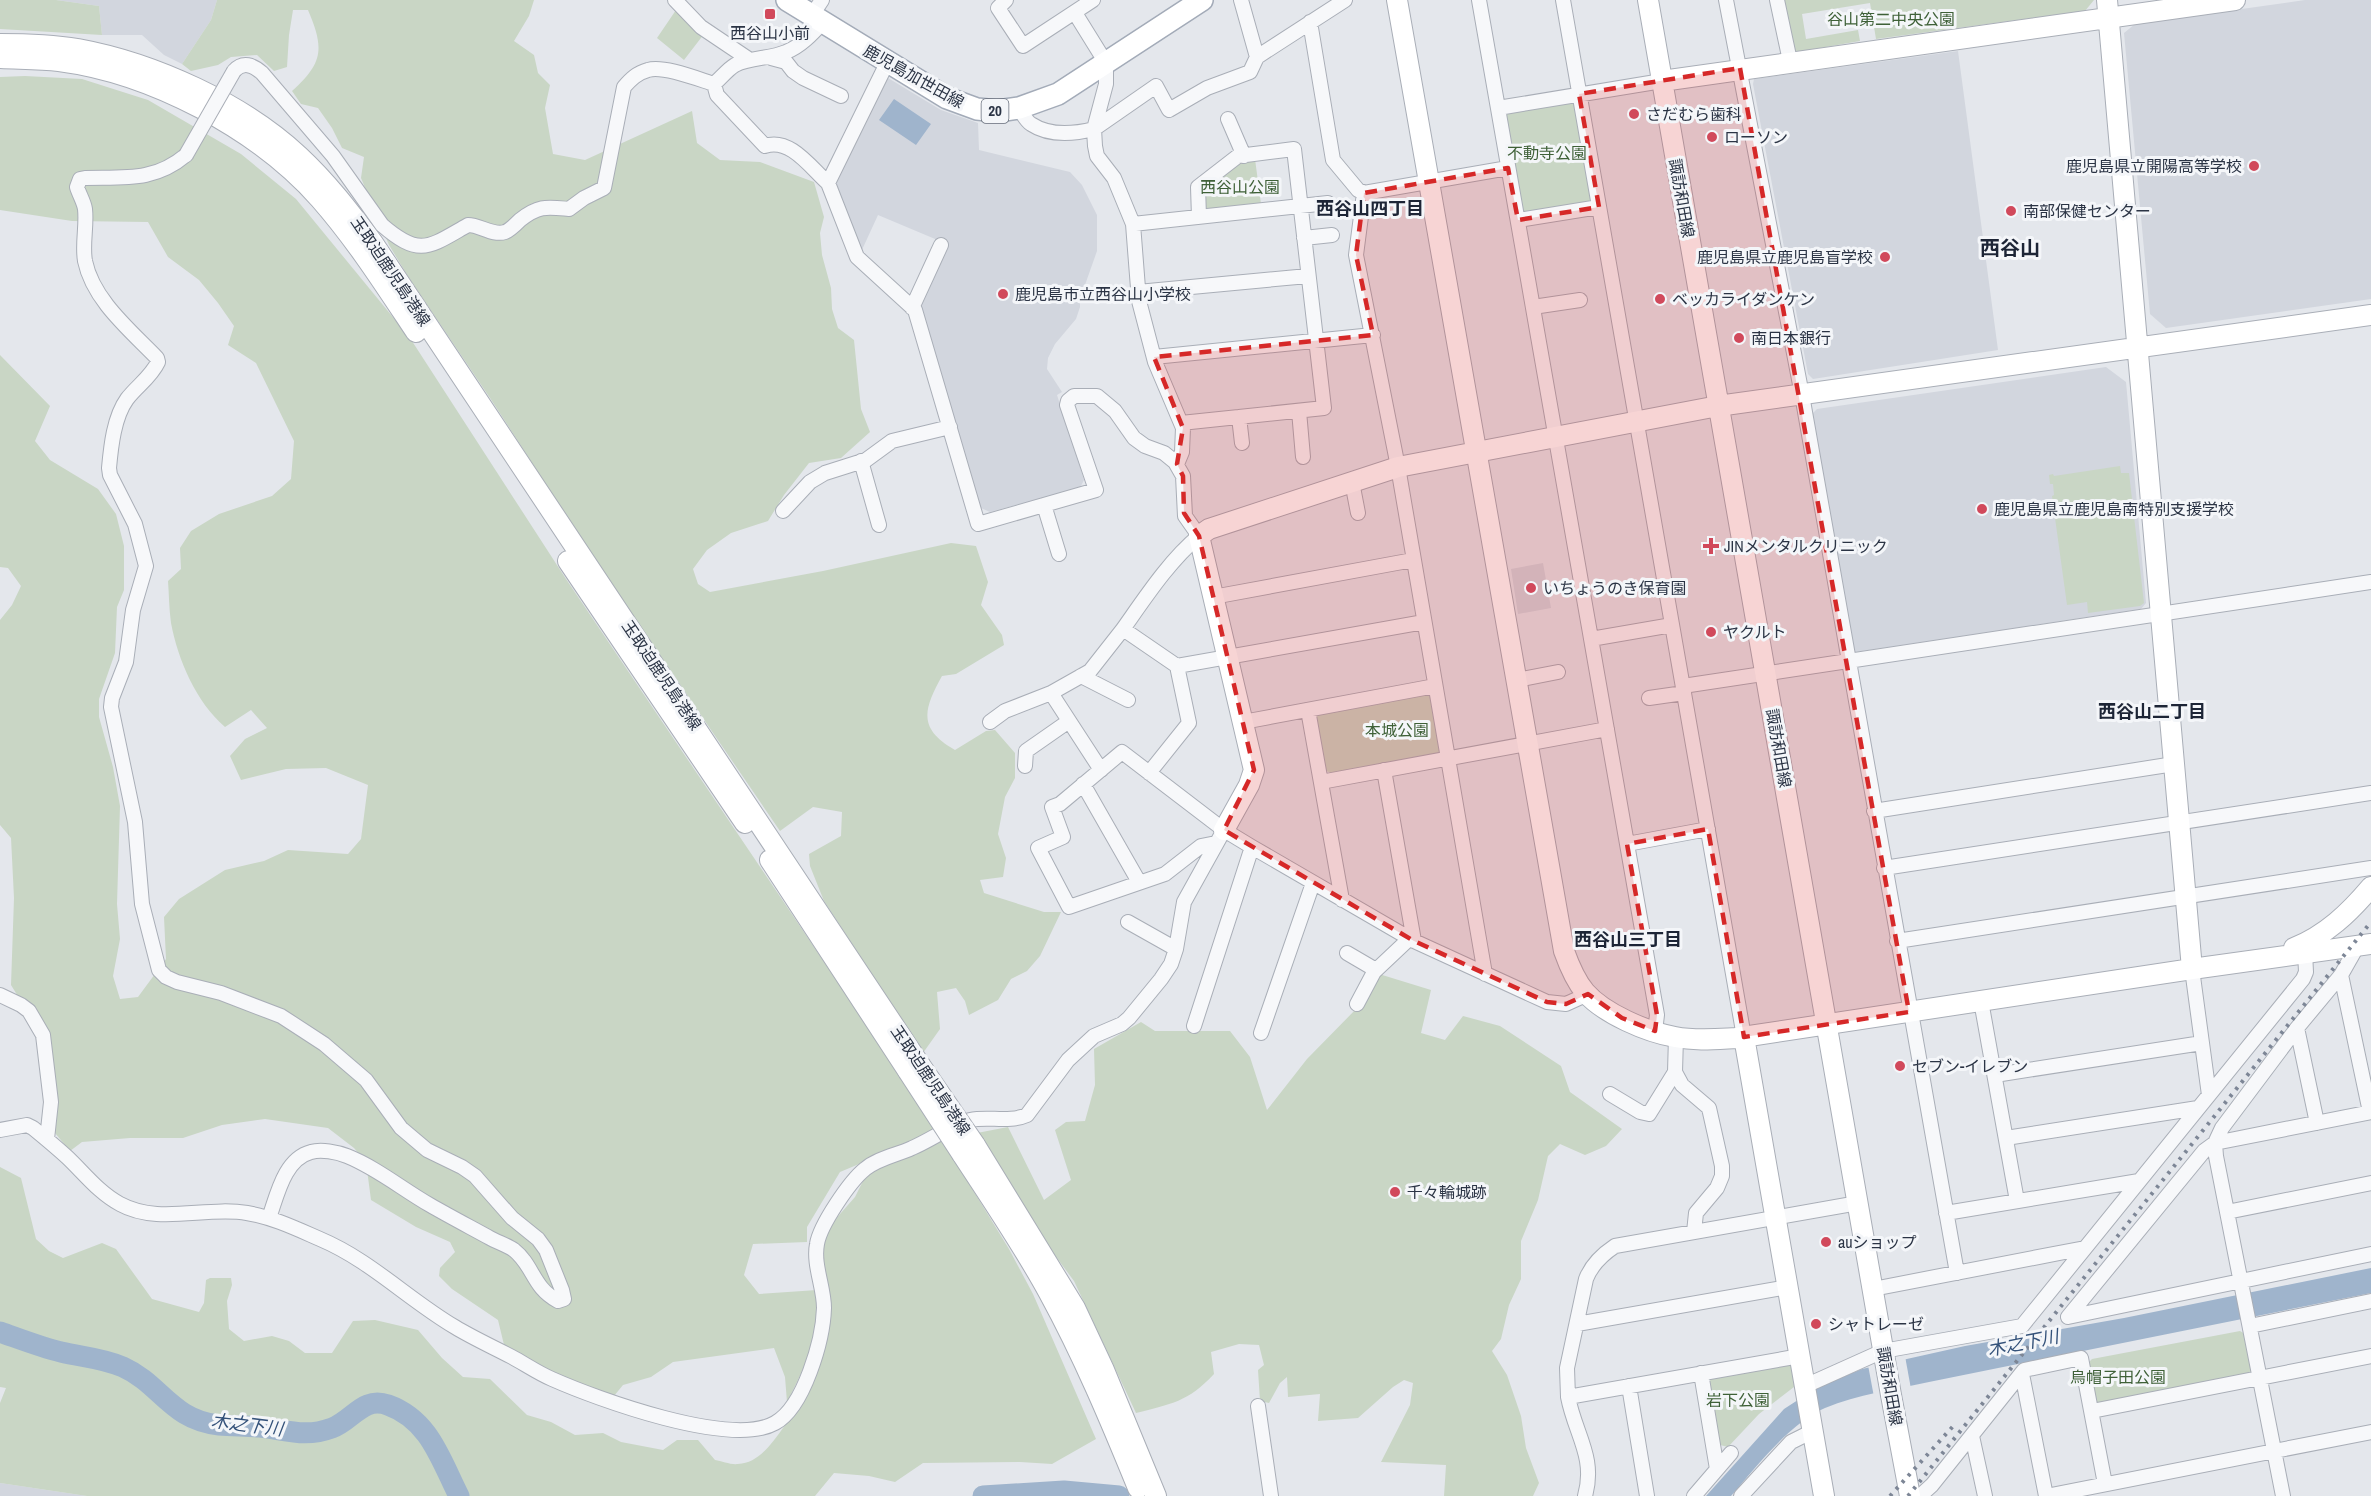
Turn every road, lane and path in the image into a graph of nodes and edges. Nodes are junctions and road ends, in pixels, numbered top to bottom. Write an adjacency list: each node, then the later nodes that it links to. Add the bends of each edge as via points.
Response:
1 (675, 0): 23 (street, via 701,27)
2 (787, 0): 16 (main road, 鹿児島加世田線 / 20)
3 (1006, 0): 17 (street, via 998,8 1023,46)
4 (1093, 0): 17 (street)
5 (1202, 0): 26 (main road, 鹿児島加世田線 / 20)
6 (1242, 0): 21 (street)
7 (1345, 0): 18 (street)
8 (1396, 0): 38 (street)
9 (1479, 0): 33 (street)
10 (1563, 0): 30 (street)
11 (1648, 0): 28 (street, 諏訪和田線)
12 (1726, 0): 27 (street)
13 (1777, 0): 24 (street)
14 (2235, 0): 15 (street)
15 (2107, 8): 24 (street); 58 (street)
16 (819, 12): 20 (street, via 803,43); 25 (main road, 鹿児島加世田線 / 20)
17 (1075, 13): 26 (street)
18 (1310, 22): 21 (street); 40 (street, via 1334,160)
19 (0, 44): 82 (street, 玉取迫鹿児島港線, via 76,49 141,66 231,108 297,154 345,204 373,243)
20 (769, 57): 23 (street); 31 (street, via 786,62 803,78)
21 (1257, 57): 35 (street, via 1250,72 1207,88 1169,110 1156,86)
22 (0, 58): 82 (street, 玉取迫鹿児島港線, via 67,62 148,85 226,123 299,177 365,255)
23 (750, 60): 29 (street, via 734,65)
24 (1790, 61): 27 (street)
25 (887, 63): 32 (main road, 鹿児島加世田線 / 20, via 961,104 998,111); 39 (street)
26 (1106, 63): 32 (main road, 鹿児島加世田線 / 20, via 1058,94); 35 (street, via 1106,84)
27 (1740, 69): 28 (street); 60 (street)
28 (1662, 81): 30 (street); 61 (street, 諏訪和田線)
29 (714, 84): 39 (street, via 717,95 765,146 782,144); 173 (street, bridge, via 661,70 650,69 635,75 624,87 604,188 570,209 542,207 506,231 498,233 468,225 431,246 421,247 382,225 333,156 262,73 245,64 234,71 186,155 173,166 145,177 85,178 77,187 85,212 85,262 94,287 158,362 122,407 109,468 135,524 146,566 133,610 126,662 111,707 135,822 142,904 159,970 177,982 221,993 281,1016 324,1044 366,1080 401,1128 427,1150 475,1176 512,1218 538,1239 564,1299 558,1301 546,1295 514,1250 345,1155 312,1151 299,1157 281,1185)
30 (1579, 94): 33 (street); 43 (street)
31 (841, 96)
32 (1019, 108): 35 (street, via 1030,124 1054,132)
33 (1498, 108): 37 (street)
34 (1228, 119): 36 (street)
35 (1094, 129): 46 (street, via 1098,156 1114,178)
36 (1244, 156): 42 (street, via 1294,149); 44 (street, via 1238,156 1198,187)
37 (1508, 168): 38 (street); 45 (street)
38 (1429, 182): 40 (street); 69 (street)
39 (828, 183): 54 (street, via 857,257)
40 (1364, 193): 56 (street, via 1356,255)
41 (1328, 203): 42 (street)
42 (1300, 206): 44 (street); 48 (street)
43 (1599, 207): 45 (street); 64 (street)
44 (1199, 217): 46 (street)
45 (1518, 220): 53 (street)
46 (1133, 224): 51 (street)
47 (1332, 235): 48 (street)
48 (1304, 238): 50 (street)
49 (941, 245): 54 (street)
50 (1308, 276): 51 (street); 57 (street)
51 (1138, 292): 59 (street)
52 (1580, 300): 53 (street)
53 (1533, 307): 67 (street)
54 (912, 308): 66 (street)
55 (2371, 315): 58 (street)
56 (1372, 334): 57 (street); 73 (street)
57 (1316, 340): 59 (street); 62 (street, via 1324,408)
58 (2137, 348): 60 (street); 85 (street)
59 (1154, 357): 65 (street)
60 (1802, 394): 61 (street); 91 (street)
61 (1718, 406): 64 (street); 94 (street, 諏訪和田線)
62 (1299, 411): 63 (street); 70 (street)
63 (1239, 417): 65 (street); 68 (street)
64 (1636, 422): 67 (street); 87 (street)
65 (1181, 423): 72 (street, via 1183,443)
66 (950, 427): 71 (street, via 892,441); 75 (street, via 978,524)
67 (1556, 437): 69 (street); 89 (street)
68 (1242, 443)
69 (1476, 452): 73 (street); 96 (street)
70 (1303, 457)
71 (861, 462): 76 (street, via 810,482); 78 (street)
72 (1177, 464): 75 (street, via 1134,438 1109,403 1094,395 1074,396 1067,405 1096,490); 79 (street, via 1183,476 1185,516)
73 (1398, 467): 74 (street); 81 (street)
74 (1352, 482): 77 (street); 79 (street, via 1212,528)
75 (1044, 505): 80 (street)
76 (783, 512)
77 (1358, 513)
78 (879, 525)
79 (1199, 536): 84 (street); 88 (street)
80 (1059, 554)
81 (1413, 560): 84 (street); 86 (street)
82 (581, 569): 188 (street, 玉取迫鹿児島港線, bridge, via 679,714 754,837 968,1149)
83 (2371, 582): 85 (street)
84 (1213, 597): 90 (street)
85 (2161, 613): 91 (street); 109 (street)
86 (1424, 622): 90 (street); 97 (street)
87 (1672, 625): 89 (street); 98 (street)
88 (1123, 629): 92 (street); 95 (street, via 1090,671)
89 (1591, 639): 106 (street)
90 (1228, 658): 92 (street); 105 (street)
91 (1848, 661): 94 (street); 117 (street)
92 (1177, 666): 113 (street, via 1189,723)
93 (1558, 672): 96 (street)
94 (1765, 673): 98 (street); 148 (street, 諏訪和田線)
95 (1081, 676): 99 (street); 101 (street)
96 (1516, 680): 107 (street)
97 (1435, 686): 102 (street); 108 (street)
98 (1683, 689): 100 (street); 119 (street)
99 (1051, 693): 103 (street); 104 (street, via 1005,711)
100 (1649, 699)
101 (1128, 700)
102 (1308, 710): 105 (street); 114 (street)
103 (1069, 721): 110 (street, via 1026,751); 111 (street)
104 (990, 722)
105 (1243, 722): 120 (street, via 1254,774)
106 (1607, 729): 107 (street); 121 (street)
107 (1528, 744): 108 (street); 143 (street, via 1564,951 1572,973)
108 (1448, 759): 112 (street); 141 (street)
109 (2174, 764): 117 (street); 118 (street)
110 (1025, 766)
111 (1101, 770): 113 (street, via 1122,752); 115 (street)
112 (1384, 770): 114 (street); 132 (street)
113 (1149, 773): 120 (street)
114 (1321, 782): 129 (street)
115 (1083, 784): 125 (street); 125 (street, via 1052,807 1064,837 1038,848 1069,908)
116 (2371, 793): 118 (street)
117 (1874, 811): 124 (street)
118 (2179, 823): 124 (street); 128 (street)
119 (1707, 829): 121 (street); 154 (street)
120 (1220, 836): 122 (street); 125 (street, via 1165,874); 135 (street, via 1181,910)
121 (1627, 844): 151 (street, via 1657,1015)
122 (1252, 847): 126 (street); 149 (street)
123 (2371, 867): 128 (street)
124 (1884, 868): 133 (street)
125 (1139, 882)
126 (1313, 883): 129 (street); 152 (street)
127 (2371, 887): 130 (street)
128 (2186, 896): 133 (street); 139 (street)
129 (1342, 900): 132 (street)
130 (2348, 914): 134 (street, via 2344,924); 138 (street, via 2320,936)
131 (1128, 922): 135 (street)
132 (1412, 940): 140 (street); 141 (street)
133 (1897, 941): 147 (street)
134 (2358, 945): 136 (street); 142 (street)
135 (1176, 950): 173 (street, via 1161,979 1129,1018 1084,1043 1028,1115 1019,1119 969,1120 861,1172 825,1222 817,1243 823,1320 801,1394 792,1409 774,1424 755,1430 671,1420 549,1378 455,1327 348,1252)
136 (2305, 952): 138 (street); 159 (street, via 2303,979)
137 (1347, 953): 140 (street)
138 (2271, 958): 139 (street)
139 (2192, 969): 145 (street); 155 (street)
140 (1376, 970): 146 (street)
141 (1485, 974): 143 (street, via 1558,1004)
142 (2341, 975): 150 (street); 161 (street)
143 (1588, 994): 151 (street, via 1622,1018)
144 (0, 995): 165 (street, via 29,1011 43,1035 51,1102)
145 (1981, 1001): 147 (street); 157 (street)
146 (1357, 1004)
147 (1909, 1012): 148 (street); 172 (street)
148 (1827, 1024): 154 (street); 170 (street, 諏訪和田線)
149 (1194, 1026)
150 (2297, 1028): 162 (street); 166 (street, via 2222,1128)
151 (1655, 1031): 153 (street)
152 (1261, 1034)
153 (1676, 1037): 154 (street); 156 (street)
154 (1744, 1037): 174 (street)
155 (2202, 1043): 157 (street); 159 (street)
156 (1675, 1072): 158 (street, via 1649,1114); 175 (street, via 1682,1085 1708,1108 1722,1166 1717,1188 1696,1213)
157 (1995, 1075): 164 (street)
158 (1610, 1094)
159 (2209, 1095): 160 (street)
160 (2198, 1108): 164 (street); 167 (street)
161 (2371, 1112): 162 (street)
162 (2317, 1123): 166 (street)
163 (0, 1130): 165 (street, via 27,1125)
164 (2006, 1138): 169 (street)
165 (47, 1140): 173 (street, via 106,1195 138,1212 233,1212)
166 (2215, 1143): 171 (street); 179 (street, via 2204,1151 2068,1317)
167 (2139, 1181): 169 (street); 176 (street)
168 (2371, 1183): 171 (street)
169 (2017, 1201): 172 (street)
170 (1858, 1203): 174 (street); 181 (street, 諏訪和田線)
171 (2227, 1212): 179 (street)
172 (1946, 1213): 178 (street)
173 (269, 1218)
174 (1776, 1218): 175 (street); 180 (street)
175 (1695, 1232): 184 (street, via 1615,1246 1607,1251 1589,1271)
176 (2085, 1248): 178 (street); 185 (street, via 2022,1326)
177 (2371, 1254): 179 (street)
178 (1957, 1273): 181 (street)
179 (2241, 1283): 183 (street)
180 (1788, 1287): 184 (street); 186 (street)
181 (1873, 1289): 185 (street, 諏訪和田線)
182 (2371, 1301): 183 (street)
183 (2249, 1323): 191 (street)
184 (1577, 1324): 194 (street, via 1567,1368)
185 (1884, 1355): 193 (street); 213 (street, 諏訪和田線)
186 (1800, 1356): 189 (street); 193 (street)
187 (2371, 1356): 191 (street)
188 (1096, 1372): 205 (street, 玉取迫鹿児島港線); 206 (street, 玉取迫鹿児島港線)
189 (1701, 1373): 192 (street); 202 (street)
190 (2022, 1374): 196 (street, via 2024,1370 2081,1359); 199 (street); 216 (street)
191 (2260, 1378): 196 (street); 200 (street)
192 (1629, 1386): 194 (street); 209 (street)
193 (1805, 1389): 197 (street)
194 (1568, 1397): 208 (street, via 1589,1463)
195 (1258, 1406): 207 (street)
196 (2092, 1411): 203 (street)
197 (1812, 1427): 204 (street, via 1791,1442); 212 (street)
198 (2371, 1431): 200 (street)
199 (1972, 1436): 214 (street); 215 (street)
200 (2274, 1451): 203 (street); 217 (street)
201 (1731, 1453): 202 (street)
202 (1717, 1469): 210 (street)
203 (2105, 1484): 216 (street)
204 (1751, 1490): 211 (street)
205 (1141, 1496)
206 (1155, 1496)
207 (1270, 1496)
208 (1585, 1496)
209 (1647, 1496)
210 (1694, 1496)
211 (1741, 1496)
212 (1824, 1496)
213 (1910, 1496)
214 (1920, 1496)
215 (1985, 1496)
216 (2046, 1496)
217 (2283, 1496)

